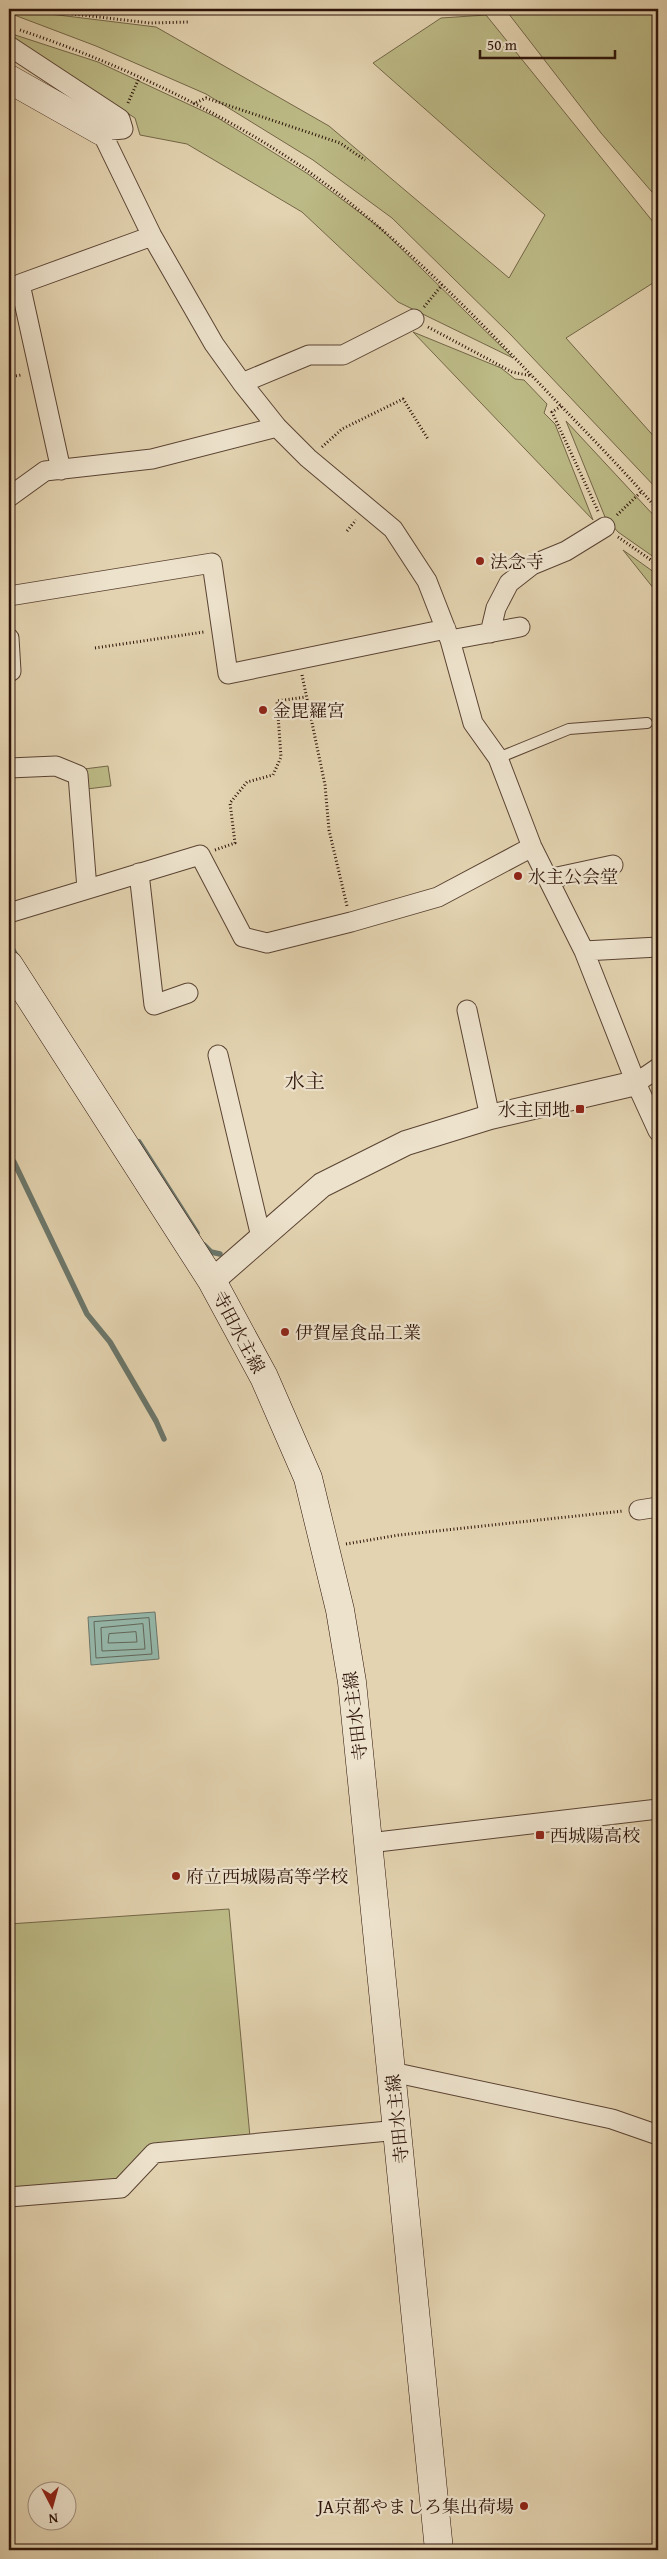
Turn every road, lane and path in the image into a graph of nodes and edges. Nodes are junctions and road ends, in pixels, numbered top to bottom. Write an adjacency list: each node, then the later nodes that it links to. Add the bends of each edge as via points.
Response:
1 (30, 9): 2 (path, via 150,23)
2 (189, 22)
3 (13, 38): 4 (path, via 59,43); 7 (street)
4 (139, 78): 6 (path); 7 (path)
5 (9, 79): 7 (main road)
6 (193, 104): 8 (path, via 206,98 340,143); 10 (path, via 304,169 379,226)
7 (111, 125): 9 (street)
8 (365, 160)
9 (152, 236): 13 (street, via 214,344); 18 (street, via 20,284)
10 (442, 285): 11 (path); 12 (path)
11 (414, 319): 12 (path, via 512,372); 13 (street, via 343,355 310,355)
12 (533, 376): 14 (path)
13 (242, 383): 15 (street)
14 (561, 406): 19 (path); 22 (path, via 552,412)
15 (277, 427): 17 (street); 18 (street, via 152,459)
16 (428, 439): 17 (path, via 403,399 342,430)
17 (308, 458): 28 (street, via 393,529 427,581)
18 (61, 470): 20 (street, via 45,471)
19 (642, 492): 21 (path); 22 (path)
20 (9, 497)
21 (658, 510)
22 (605, 527): 23 (path); 27 (street, via 566,551 532,565 509,583 496,608)
23 (658, 565)
24 (9, 596): 26 (street, via 212,563)
25 (520, 627): 27 (street)
26 (222, 630): 30 (path); 31 (street, via 228,674)
27 (490, 633): 28 (street)
28 (448, 634): 31 (street); 35 (street, via 473,723)
29 (9, 638): 32 (street, via 12,672)
30 (94, 648)
31 (299, 660): 33 (path)
32 (9, 672)
33 (306, 697): 38 (path, via 277,701 281,757 273,776 247,782 230,803 235,843); 44 (path, via 325,785 329,830)
34 (647, 723): 35 (lane, via 569,729)
35 (498, 758): 37 (street)
36 (9, 768): 42 (street, via 56,766 78,776)
37 (532, 847): 41 (street); 44 (street, via 438,897)
38 (200, 855): 40 (street); 44 (street, via 243,937 267,943)
39 (613, 865): 41 (street)
40 (139, 873): 42 (street); 48 (street, via 154,1004)
41 (548, 879): 46 (street)
42 (87, 889): 43 (street)
43 (9, 913)
44 (351, 922)
45 (658, 947): 46 (street)
46 (584, 951): 52 (street)
47 (9, 965): 56 (main road, 寺田水主線)
48 (188, 993)
49 (467, 1010): 53 (street)
50 (218, 1055): 55 (street)
51 (658, 1068): 52 (street)
52 (636, 1083): 53 (street); 54 (street)
53 (490, 1117): 55 (street, via 406,1143 322,1185)
54 (658, 1131)
55 (261, 1237): 56 (street)
56 (212, 1281): 61 (main road, 寺田水主線, via 264,1377 308,1478 340,1610 352,1682)
57 (658, 1507): 58 (street)
58 (639, 1510): 59 (path, via 399,1535)
59 (338, 1545)
60 (658, 1809): 61 (street)
61 (369, 1843): 62 (main road, 寺田水主線)
62 (392, 2072): 63 (main road, 寺田水主線); 64 (street, via 612,2119)
63 (399, 2130): 65 (street, via 154,2153 121,2188); 66 (main road, 寺田水主線)
64 (658, 2135)
65 (9, 2197)
66 (439, 2550)

